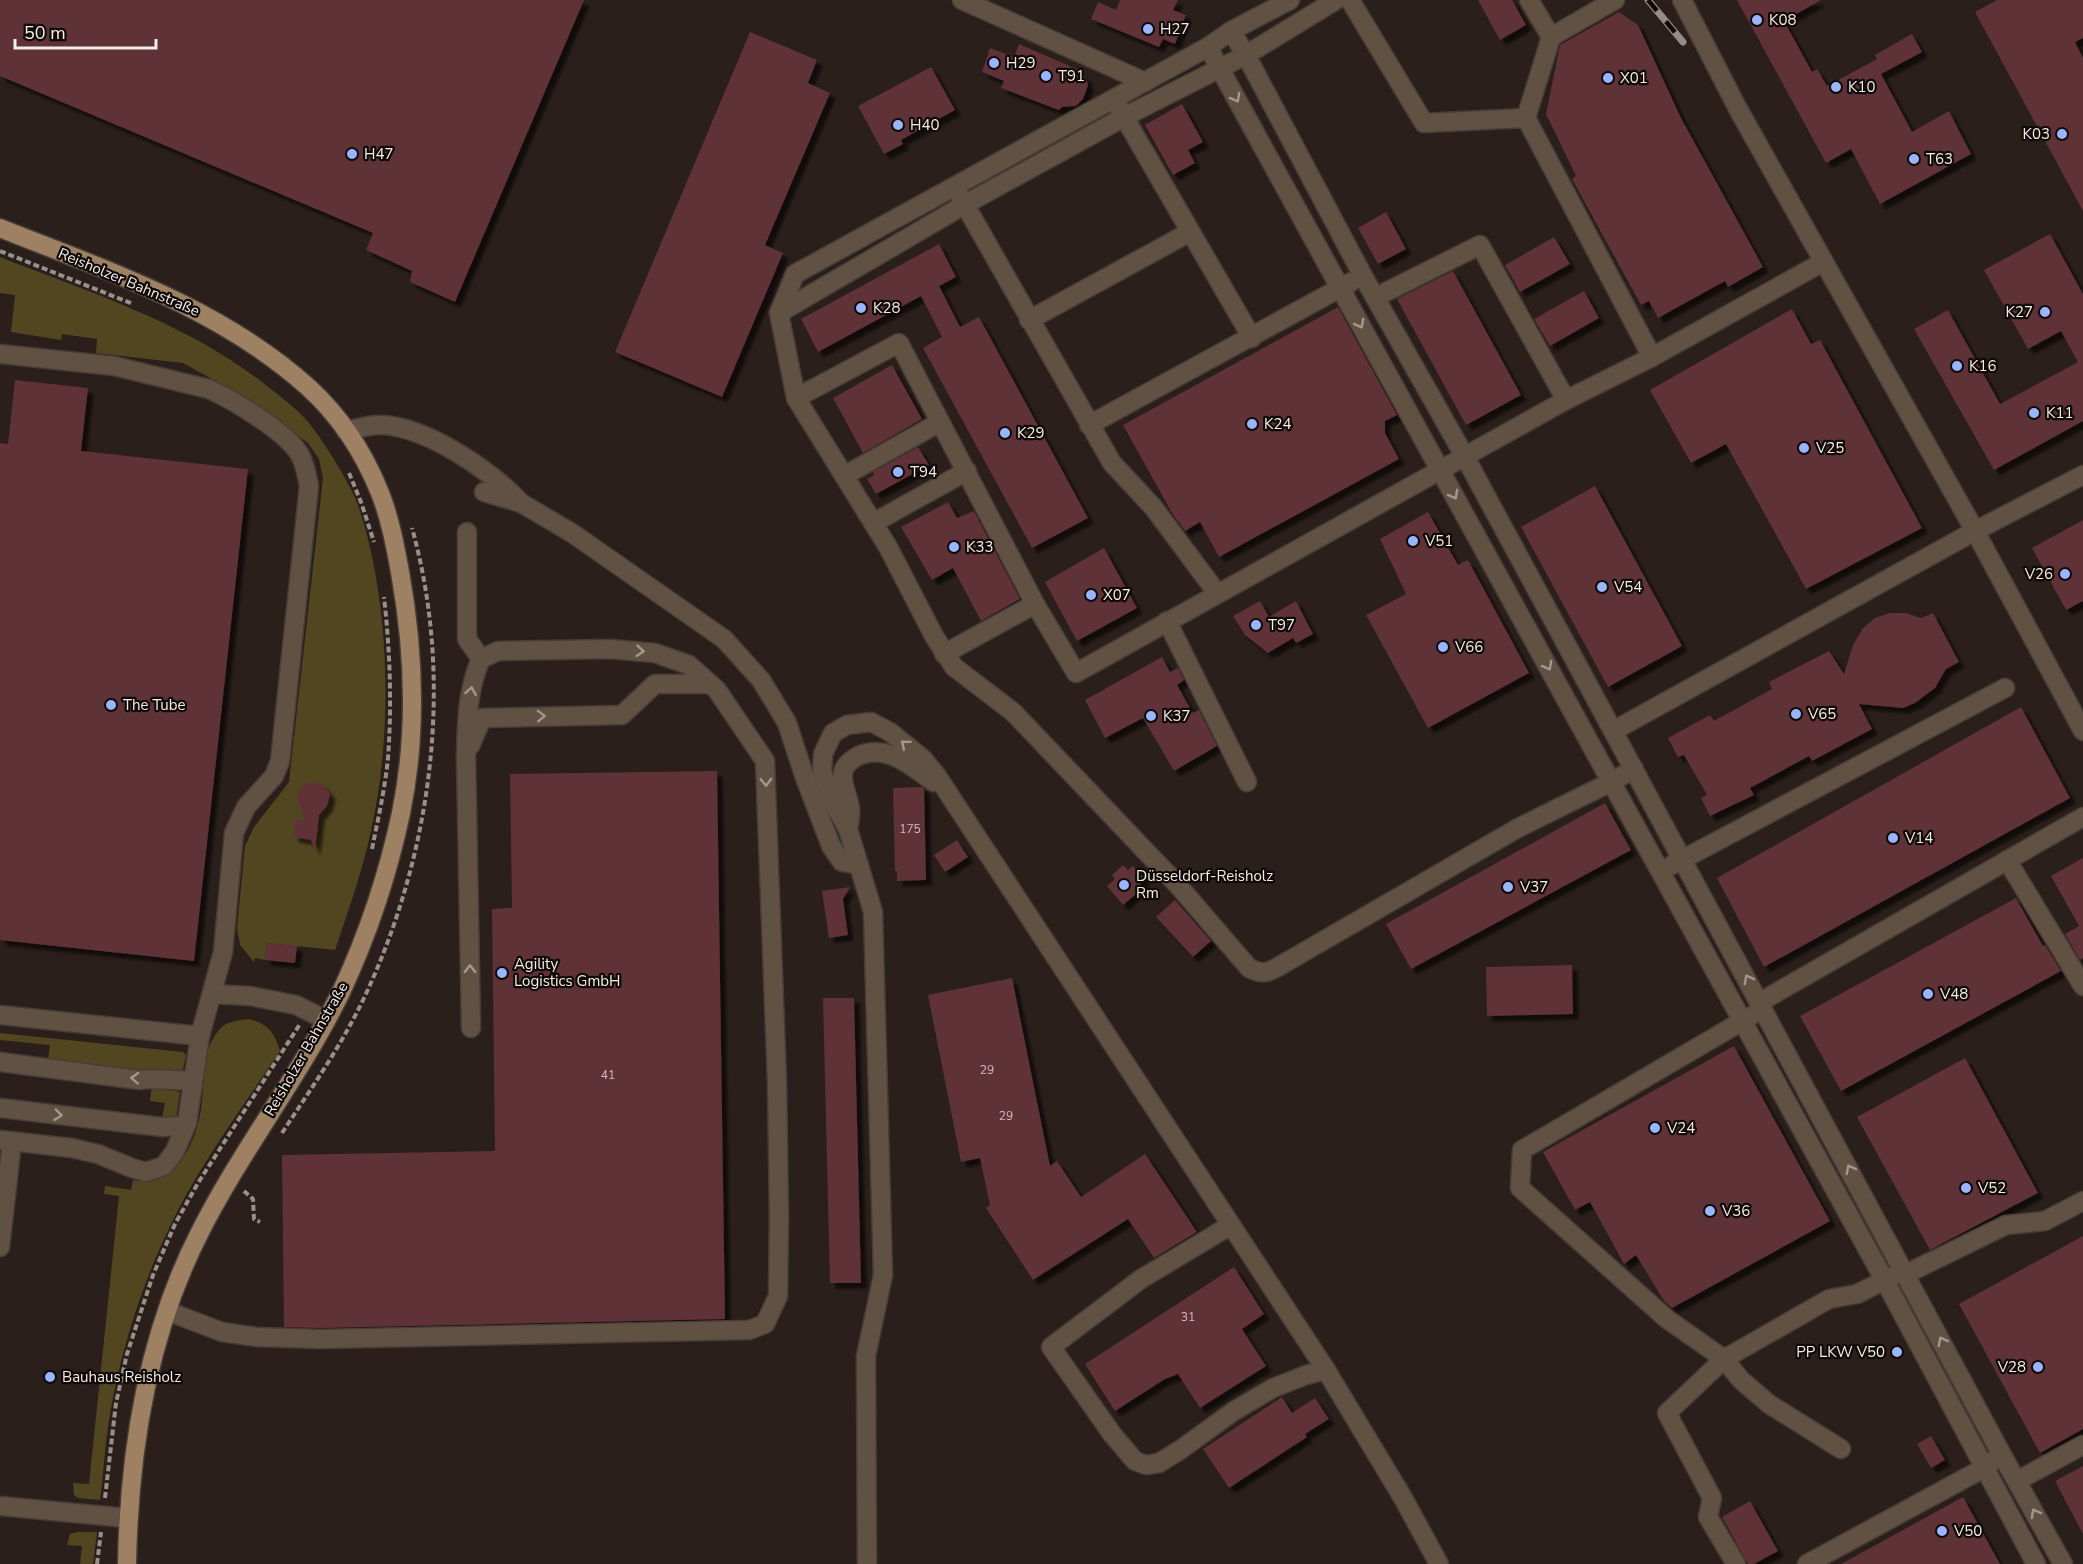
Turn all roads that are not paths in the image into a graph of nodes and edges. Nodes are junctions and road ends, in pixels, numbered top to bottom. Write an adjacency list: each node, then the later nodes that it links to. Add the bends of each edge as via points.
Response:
1 (962, 0): 13 (lane)
2 (1290, 0): 8 (lane)
3 (1336, 0): 11 (lane)
4 (1350, 0): 16 (lane, via 1424,123)
5 (1528, 0): 9 (lane)
6 (1615, 0): 9 (lane)
7 (1682, 0): 21 (lane)
8 (1231, 31): 10 (lane); 11 (lane)
9 (1551, 37): 16 (lane)
10 (1208, 47): 12 (lane); 13 (lane)
11 (1246, 55): 12 (lane); 22 (lane)
12 (1220, 68): 15 (lane); 23 (lane, one-way to 23)
13 (1145, 82): 14 (lane)
14 (1114, 98): 15 (lane); 17 (lane)
15 (1124, 117): 18 (lane); 20 (lane)
16 (1526, 118): 29 (lane)
17 (956, 186): 18 (lane); 25 (lane, via 795,274)
18 (964, 205): 25 (lane); 26 (lane)
19 (0, 228): 34 (main road, Reisholzer Bahnstraße, via 141,284 215,320 308,386)
20 (1190, 231): 26 (lane); 27 (lane)
21 (1823, 262): 29 (lane); 43 (lane)
22 (1363, 276): 23 (lane); 35 (lane)
23 (1340, 288): 27 (lane); 36 (lane, one-way to 36)
24 (1386, 292): 31 (lane, via 1480,245)
25 (779, 313): 30 (lane)
26 (1029, 320): 33 (lane)
27 (1252, 338): 33 (lane)
28 (0, 354): 66 (lane, via 114,366 209,389 274,429 299,453 305,467 309,486 280,761 274,776 246,807 234,833 223,952)
29 (1652, 357): 31 (lane)
30 (796, 398): 32 (lane, via 898,343); 39 (lane)
31 (1566, 400): 35 (lane)
32 (940, 422): 37 (lane); 39 (lane)
33 (1089, 425): 45 (lane, via 1112,463 1153,507)
34 (346, 431): 41 (lane, via 381,424 437,441 505,485); 69 (main road, Reisholzer Bahnstraße, via 362,453 381,496 395,544 404,596 411,711 401,812 381,889 360,950)
35 (1465, 457): 36 (lane); 52 (lane)
36 (1440, 470): 45 (lane); 57 (lane, one-way to 57)
37 (967, 471): 42 (lane); 46 (lane)
38 (2083, 475): 43 (lane)
39 (844, 476): 42 (lane)
40 (484, 492): 41 (lane)
41 (521, 503): 63 (lane, via 572,533 724,639 761,680 787,723 831,846 842,861)
42 (873, 523): 48 (lane)
43 (1975, 531): 52 (lane); 53 (lane)
44 (466, 532): 49 (lane, via 467,639)
45 (1217, 593): 47 (lane)
46 (1035, 604): 47 (lane, via 1076,673); 48 (lane)
47 (1167, 621): 56 (lane)
48 (945, 654): 57 (lane, via 954,667 1013,712 1176,883 1249,968 1258,973 1290,960 1518,828)
49 (481, 659): 50 (lane, one-way to 50, via 498,651 535,649 655,653 689,665); 54 (lane, one-way to 49, via 467,713 473,675)
50 (710, 684): 54 (lane, one-way to 50, via 482,718 622,715 655,684); 83 (lane, one-way to 83, via 765,761 779,1216 778,1296 765,1324 749,1330 270,1338 222,1332)
51 (2005, 688): 61 (lane)
52 (1613, 730): 55 (lane)
53 (2083, 731)
54 (466, 756): 71 (lane, one-way to 54)
55 (1634, 769): 57 (lane); 61 (lane)
56 (1247, 782)
57 (1611, 782): 64 (lane)
58 (944, 788): 60 (lane, via 898,757 879,752 855,757 842,774 850,810); 60 (lane, one-way to 60, via 923,759 890,732 871,722 847,725 833,733 823,754 822,772); 79 (lane)
59 (2083, 817): 62 (lane)
60 (848, 829): 63 (lane)
61 (1684, 860): 64 (lane); 67 (lane, one-way to 61)
62 (2007, 860): 65 (lane); 67 (lane)
63 (859, 865): 94 (lane, via 873,912 883,1275 866,1356)
64 (1660, 871): 70 (lane)
65 (2083, 986)
66 (212, 994): 69 (lane, via 296,1005); 72 (lane)
67 (1762, 1005): 70 (lane); 81 (lane, one-way to 67)
68 (0, 1015): 72 (lane)
69 (326, 1020): 83 (main road, Reisholzer Bahnstraße, via 222,1191 198,1236)
70 (1742, 1021): 82 (lane); 84 (lane, via 1522,1150 1520,1188 1667,1320)
71 (471, 1028)
72 (200, 1036): 74 (lane)
73 (0, 1062): 74 (lane, one-way to 73, via 139,1080)
74 (193, 1080): 76 (lane)
75 (0, 1108): 76 (lane, one-way to 76, via 162,1127)
76 (187, 1124): 77 (lane, via 164,1166 146,1172 72,1148)
77 (6, 1141): 80 (lane)
78 (2083, 1201): 81 (lane, via 2045,1221 2006,1225)
79 (1232, 1225): 85 (lane); 85 (lane, via 1142,1280 1052,1347 1112,1434 1135,1461 1146,1465 1159,1463 1273,1388)
80 (0, 1237)
81 (1905, 1272): 82 (lane); 88 (lane, one-way to 81)
82 (1885, 1281): 84 (lane, via 1857,1294 1829,1299); 89 (lane)
83 (167, 1311): 92 (main road, Reisholzer Bahnstraße, via 138,1426)
84 (1724, 1359): 87 (lane, via 1769,1404); 96 (lane, via 1667,1413 1712,1498 1708,1516)
85 (1326, 1370): 95 (lane)
86 (2083, 1445): 90 (lane)
87 (1841, 1449)
88 (2002, 1455): 89 (lane); 90 (lane)
89 (1984, 1468): 97 (lane); 98 (lane)
90 (2017, 1481): 99 (lane, one-way to 90)
91 (0, 1506): 92 (lane)
92 (128, 1518): 93 (main road, Reisholzer Bahnstraße)
93 (127, 1564)
94 (867, 1564)
95 (1438, 1564)
96 (1736, 1564)
97 (1807, 1564)
98 (2036, 1564)
99 (2063, 1564)

